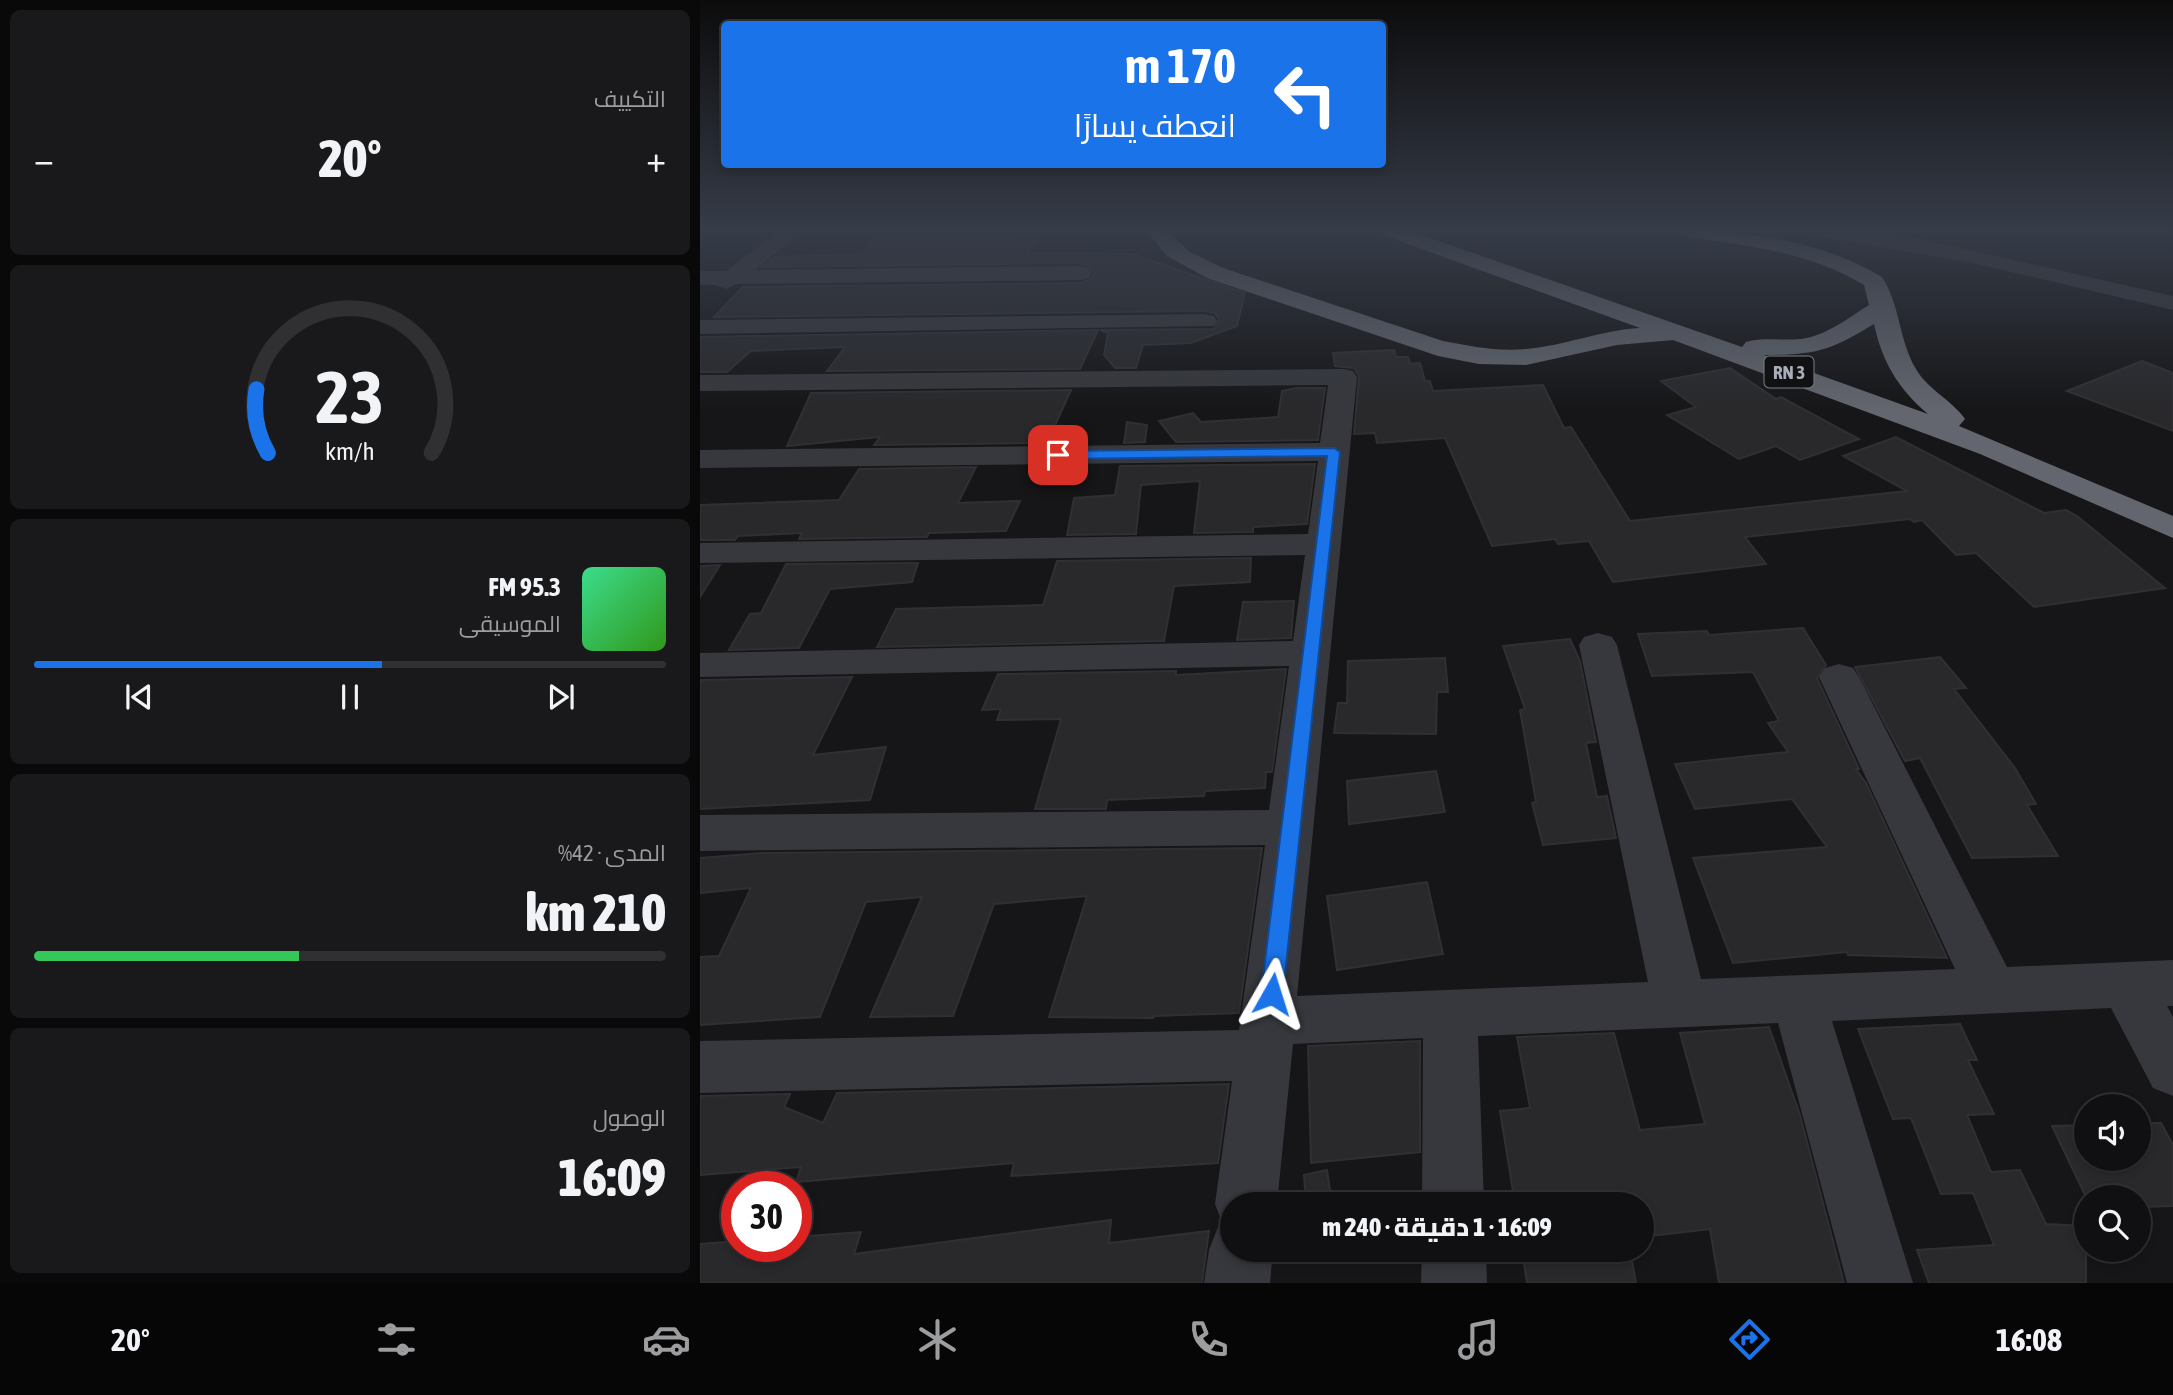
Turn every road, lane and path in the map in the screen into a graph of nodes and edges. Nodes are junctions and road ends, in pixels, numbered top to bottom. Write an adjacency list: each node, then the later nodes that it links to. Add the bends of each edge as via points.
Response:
1 (714, 291): 8 (street)
2 (1268, 291): 15 (highway, via 1438,348 1479,356)
3 (1560, 291): 7 (highway, RN 3)
4 (1595, 291): 14 (highway, RN 3)
5 (1877, 291): 10 (highway)
6 (2113, 291): 9 (street)
7 (1572, 295): 13 (highway, RN 3); 15 (highway, via 1581,312 1576,330)
8 (700, 302)
9 (2173, 303)
10 (1882, 308): 14 (highway, via 1830,340 1801,347); 17 (highway, via 1904,375)
11 (1205, 321): 12 (street)
12 (700, 327)
13 (1693, 336): 15 (highway, via 1631,335); 21 (highway, RN 3, via 1991,449)
14 (1755, 347): 17 (highway, RN 3)
15 (1540, 355)
16 (700, 383): 18 (street, via 1343,377)
17 (1951, 419): 20 (highway, RN 3)
18 (1334, 452): 19 (street); 22 (street)
19 (700, 458)
20 (2173, 511)
21 (2173, 528)
22 (1324, 544): 23 (street); 25 (street)
23 (700, 553)
24 (1598, 645): 33 (street)
25 (1311, 653): 26 (street); 28 (street)
26 (700, 665)
27 (1839, 677): 31 (street)
28 (1291, 827): 29 (street); 35 (street)
29 (700, 833)
30 (2149, 984): 31 (street); 37 (street)
31 (1992, 990): 32 (street)
32 (1798, 998): 33 (street); 44 (street)
33 (1680, 1004): 34 (street)
34 (1450, 1014): 35 (street); 39 (street)
35 (1267, 1038): 36 (street); 38 (street)
36 (700, 1067)
37 (2173, 1070)
38 (1248, 1192)
39 (1453, 1192)
40 (1240, 1262): 42 (street)
41 (1454, 1262): 43 (street)
42 (1237, 1283)
43 (1454, 1283)
44 (1880, 1283)

